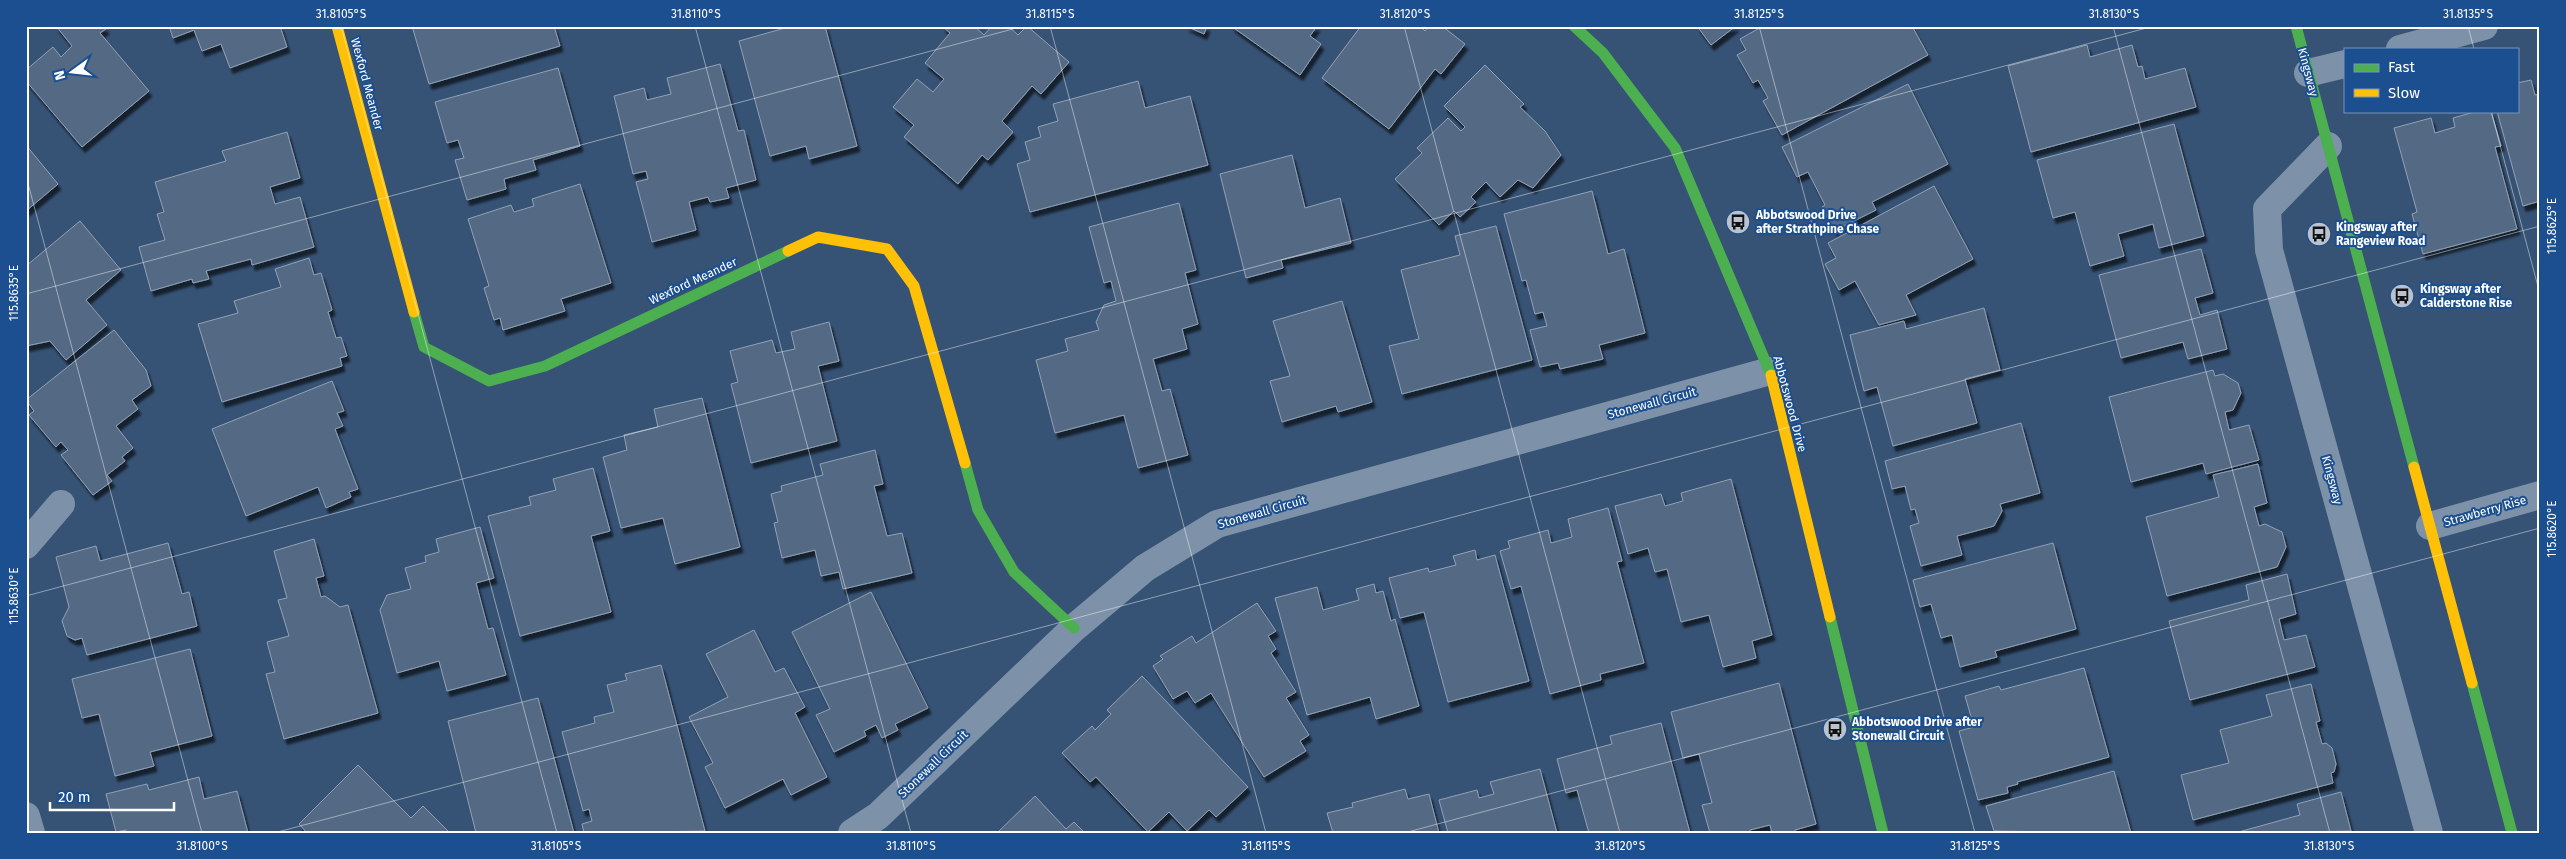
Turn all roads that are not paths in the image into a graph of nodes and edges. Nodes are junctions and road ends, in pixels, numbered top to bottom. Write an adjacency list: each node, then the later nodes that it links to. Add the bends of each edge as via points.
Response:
1 (337, 26): 14 (street, Wexford Meander, via 424,347 489,381 544,366 818,237 887,249 914,286 978,510 1014,572)
2 (1574, 26): 9 (street, Abbotswood Drive, via 1603,53 1675,148)
3 (2296, 26): 7 (street, Kingsway)
4 (2484, 26): 5 (street)
5 (2404, 48)
6 (2344, 64): 7 (street)
7 (2308, 73): 8 (street, Kingsway)
8 (2328, 146): 12 (street, Kingsway); 19 (street, Kingsway, via 2267,209 2268,250)
9 (1770, 371): 14 (street, Stonewall Circuit, via 1217,524 1145,568); 18 (street, Abbotswood Drive)
10 (2540, 495): 12 (street, Strawberry Rise)
11 (61, 504): 13 (street)
12 (2430, 526): 20 (street, Kingsway)
13 (26, 545)
14 (1074, 628): 17 (street, Stonewall Circuit, via 878,816)
15 (26, 816): 16 (street)
16 (31, 833)
17 (852, 833)
18 (1883, 833)
19 (2429, 833)
20 (2512, 833)

